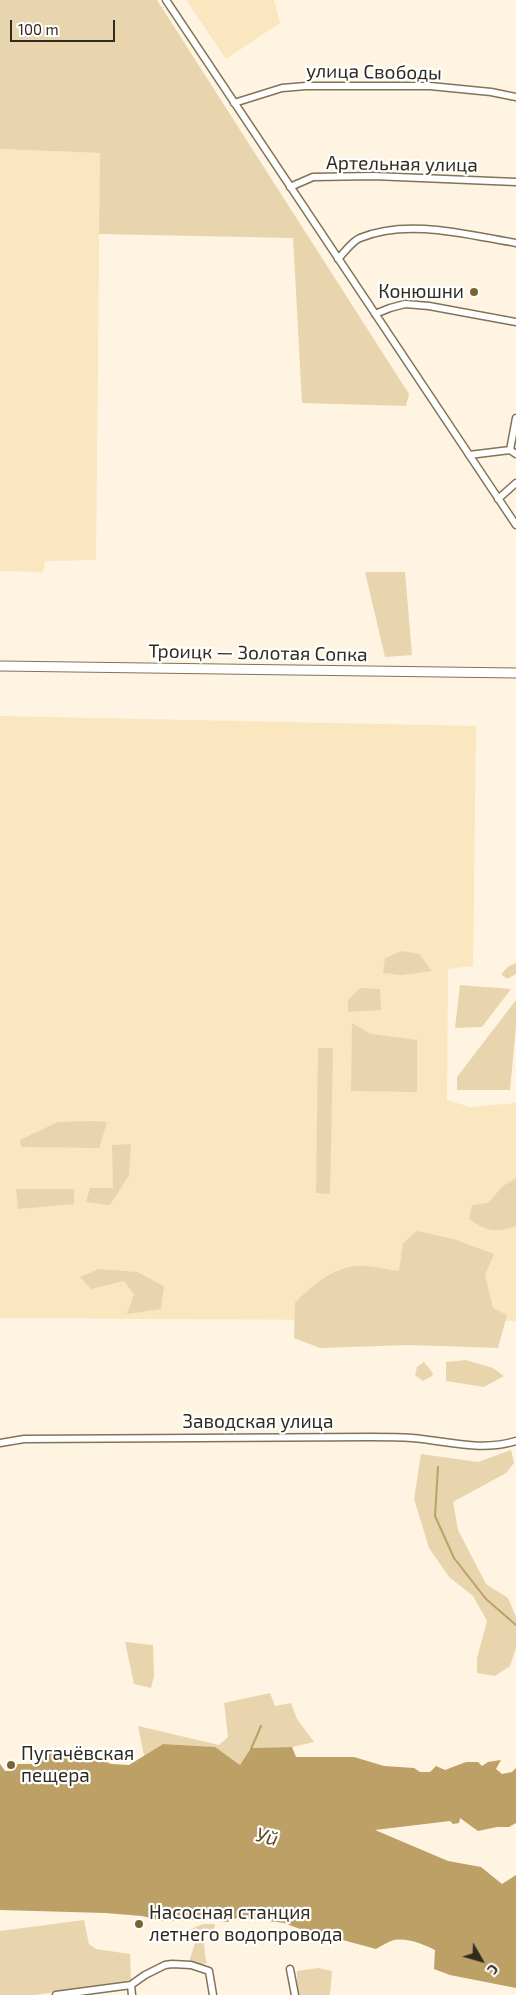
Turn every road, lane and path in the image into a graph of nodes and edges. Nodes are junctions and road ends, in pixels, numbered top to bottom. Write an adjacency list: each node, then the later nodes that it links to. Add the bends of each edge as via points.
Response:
1 (166, 0): 3 (street)
2 (516, 97): 3 (street, улица Свободы, via 430,86 306,86 282,88)
3 (234, 103): 5 (street)
4 (516, 182): 5 (street, Артельная улица, via 313,177)
5 (290, 187): 7 (street)
6 (516, 243): 7 (street, via 424,229 391,229 358,238)
7 (338, 259): 8 (street)
8 (375, 314): 9 (street, via 405,304); 12 (street)
9 (516, 322)
10 (516, 418): 11 (street)
11 (513, 452): 12 (street)
12 (469, 455): 14 (street)
13 (516, 483): 14 (street)
14 (498, 499): 15 (street)
15 (516, 525)
16 (0, 666): 17 (street, Троицк — Золотая Сопка)
17 (516, 673)
18 (516, 1441): 19 (street, Заводская улица, via 484,1447 412,1438 370,1437 24,1439)
19 (0, 1442)
20 (290, 1969): 25 (street)
21 (131, 1985): 22 (street); 23 (street); 24 (street, via 165,1965 186,1964 209,1971)
22 (56, 1995)
23 (132, 1995)
24 (213, 1995)
25 (295, 1995)

